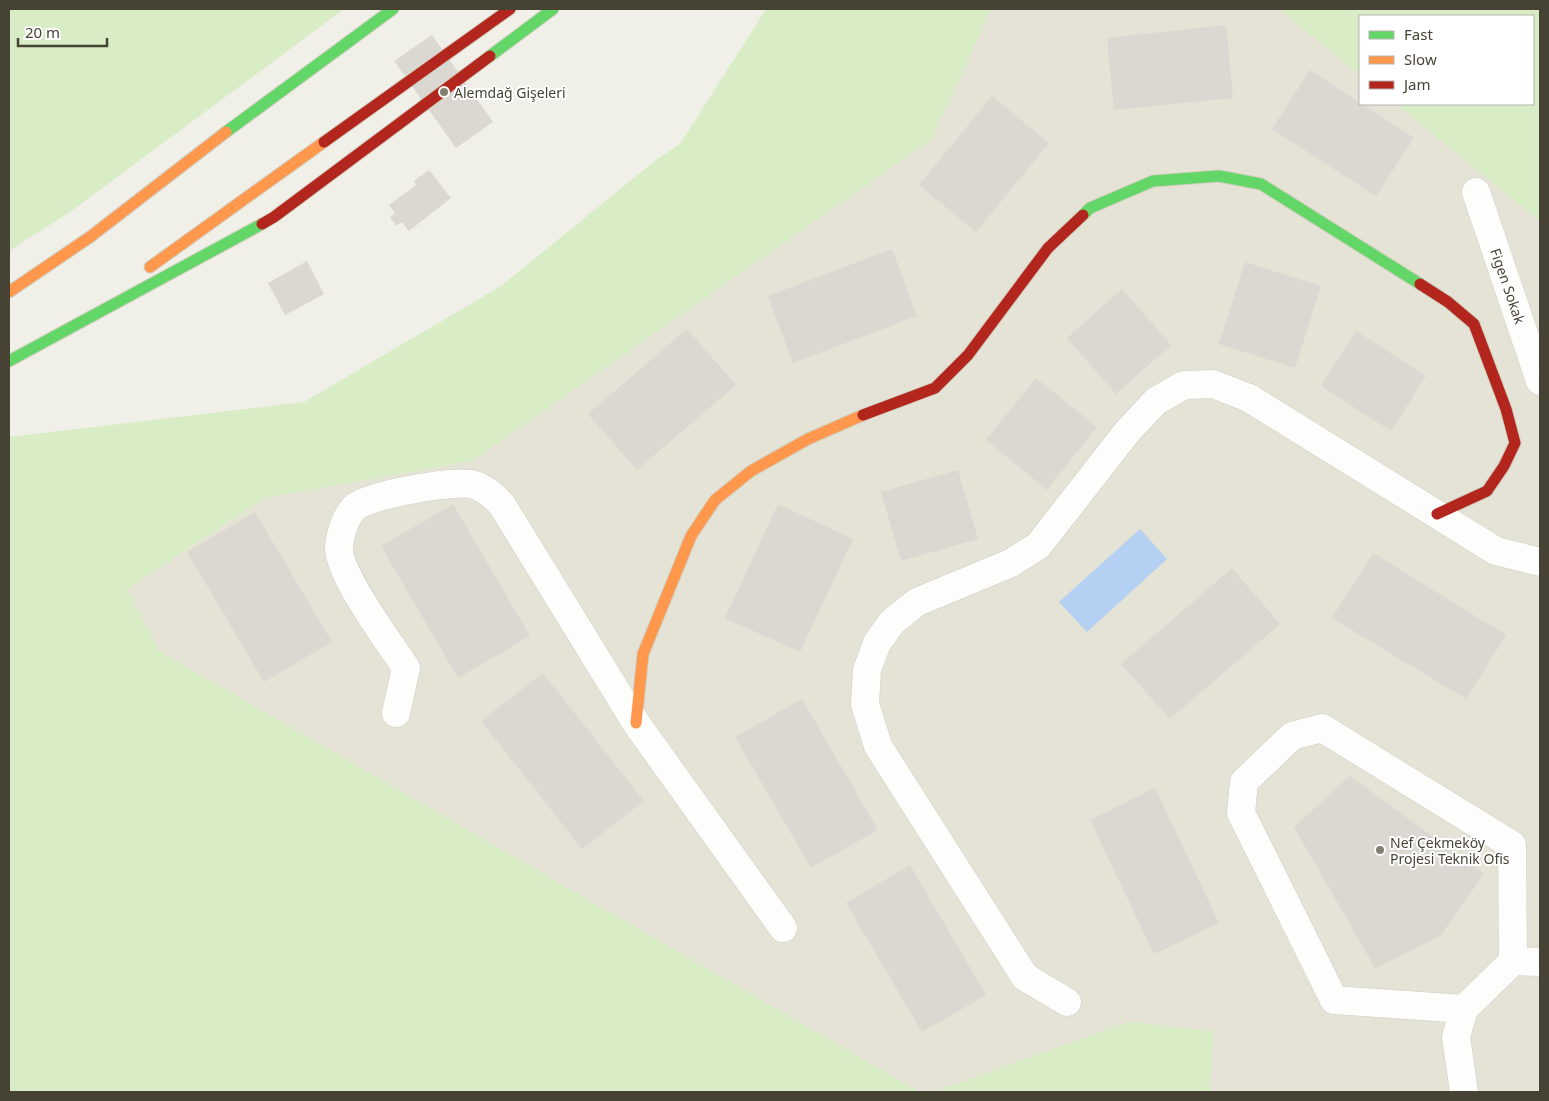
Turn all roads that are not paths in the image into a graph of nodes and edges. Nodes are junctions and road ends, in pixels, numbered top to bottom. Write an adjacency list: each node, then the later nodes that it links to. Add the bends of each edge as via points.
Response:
1 (393, 9): 7 (main road, via 220,136 129,209)
2 (510, 9): 5 (main road)
3 (553, 9): 8 (main road, via 274,217)
4 (1476, 192): 10 (street, Figen Sokak)
5 (139, 274)
6 (123, 286): 8 (main road)
7 (9, 292)
8 (59, 332): 9 (main road)
9 (9, 361)
10 (1540, 381)
11 (1437, 514): 12 (street, via 1496,551); 14 (main road, via 1487,491 1515,443 1506,409 1474,324 1448,302 1261,184 1219,176 1153,181 1090,208 1048,248 968,355 935,388 808,440 751,471 715,500 691,536 643,654); 18 (street, via 1249,398 1213,384 1184,385 1156,401 1126,432 1038,546 1011,563 917,602 892,622 877,643 867,670 865,704 878,746 1025,977)
12 (1540, 562)
13 (396, 713): 14 (street, via 406,668 344,570 339,547 344,524 353,508 366,500 445,484 474,485 494,496 502,505)
14 (636, 723): 15 (street)
15 (783, 928)
16 (1513, 961): 17 (street); 19 (street); 19 (street, via 1512,845 1322,728 1292,736 1244,782 1241,813 1334,1000)
17 (1540, 962)
18 (1067, 1002)
19 (1464, 1009): 20 (street, via 1456,1037)
20 (1464, 1092)

